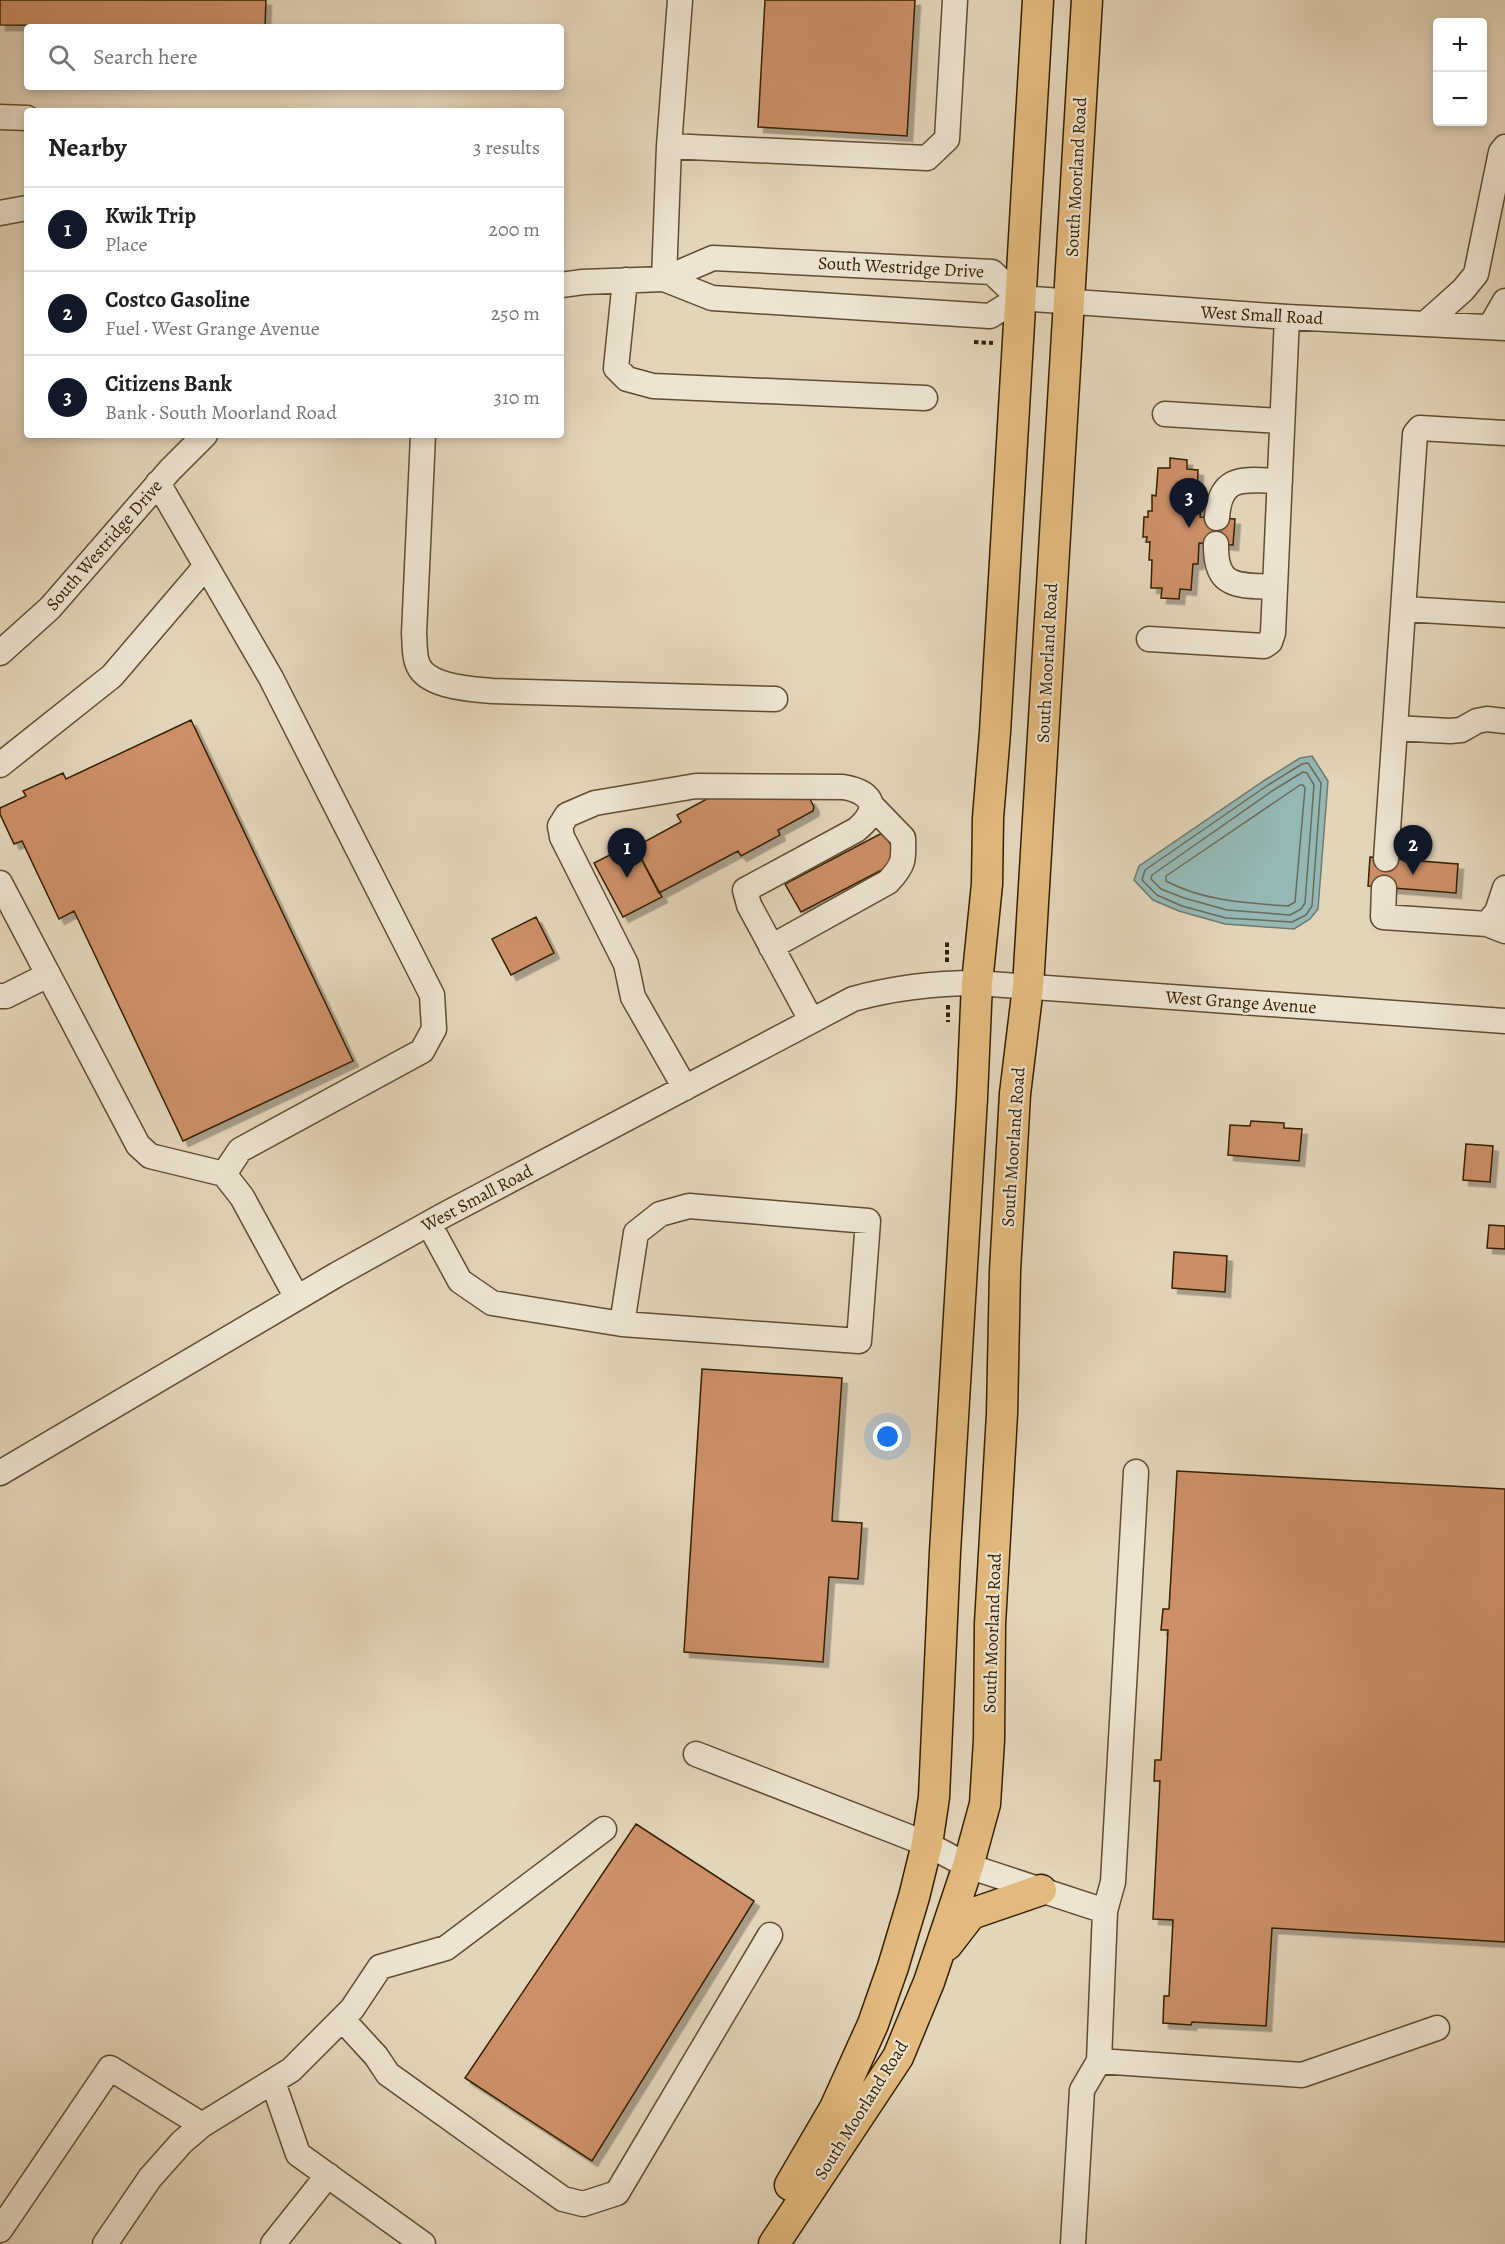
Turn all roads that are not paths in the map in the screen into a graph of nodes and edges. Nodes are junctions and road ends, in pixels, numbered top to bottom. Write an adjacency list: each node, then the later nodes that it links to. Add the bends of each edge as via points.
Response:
1 (680, 0): 7 (street)
2 (955, 0): 7 (street, via 947,139 927,158)
3 (1038, 0): 14 (main road, South Moorland Road)
4 (1087, 0): 16 (main road, South Moorland Road)
5 (0, 117): 6 (street)
6 (24, 118)
7 (669, 146): 11 (street)
8 (1505, 147): 18 (street, via 1476,274)
9 (24, 209): 10 (street)
10 (0, 213)
11 (664, 279): 12 (street, South Westridge Drive); 14 (street, South Westridge Drive, via 712,298 990,316); 14 (street, South Westridge Drive, via 713,258 992,272)
12 (625, 280): 13 (street, South Westridge Drive); 20 (street, via 616,368 627,379 653,386)
13 (564, 285)
14 (1019, 298): 16 (street, West Small Road); 48 (main road, South Moorland Road, via 987,884)
15 (1505, 301): 19 (street)
16 (1069, 303): 17 (street, West Small Road); 49 (main road, South Moorland Road)
17 (1287, 316): 18 (street, West Small Road); 22 (street)
18 (1426, 323): 19 (street, West Small Road)
19 (1498, 327)
20 (925, 398)
21 (1165, 414): 22 (street)
22 (1282, 421): 26 (street)
23 (1505, 433): 32 (street, via 1420,428 1415,434)
24 (202, 438): 27 (street, South Westridge Drive)
25 (423, 438): 36 (street, via 414,634 417,664 429,678 458,688 492,691)
26 (1280, 481): 28 (street, via 1237,481 1224,489 1218,501); 31 (street)
27 (158, 483): 30 (street); 35 (street, South Westridge Drive, via 50,608)
28 (1217, 518)
29 (1216, 544): 31 (street, via 1220,574 1233,583)
30 (206, 566): 39 (street, via 112,676); 54 (street, via 271,678 432,995 434,1029 422,1051 240,1150)
31 (1275, 588): 34 (street, via 1273,633 1264,646)
32 (1404, 609): 33 (street); 38 (street)
33 (1505, 615)
34 (1149, 639)
35 (0, 653)
36 (775, 699)
37 (1505, 721): 38 (street, via 1487,719 1450,731)
38 (1395, 728): 41 (street)
39 (0, 765)
40 (872, 806): 46 (street, via 867,821 856,830 745,890); 46 (street, via 903,838 904,861 900,869 888,882); 53 (street, via 858,790 843,787 696,786 595,803 567,815 560,826 562,837 626,964 633,997)
41 (1386, 859)
42 (0, 883): 47 (street)
43 (1384, 888): 45 (street, via 1383,917)
44 (1505, 888): 45 (street)
45 (1496, 928)
46 (771, 947): 51 (street)
47 (48, 975): 50 (street); 54 (street, via 138,1145 150,1156)
48 (977, 983): 49 (street, West Grange Avenue); 51 (street, West Small Road, via 877,992); 62 (main road, South Moorland Road, via 934,1797)
49 (1028, 987): 52 (street, West Grange Avenue); 63 (main road, South Moorland Road, via 1015,1094 1005,1271 986,1794)
50 (0, 996)
51 (811, 1020): 53 (street, West Small Road)
52 (1505, 1021)
53 (685, 1088): 55 (street, West Small Road)
54 (224, 1174): 56 (street, via 242,1197)
55 (429, 1224): 56 (street, West Small Road); 57 (street, via 460,1281 492,1303)
56 (297, 1298): 59 (street, West Small Road)
57 (622, 1324): 57 (street, via 636,1233 660,1214 689,1206 868,1221 859,1341)
58 (1136, 1472): 65 (street, via 1113,1881)
59 (0, 1473)
60 (696, 1754): 62 (street)
61 (604, 1829): 68 (street, via 446,1948 380,1967)
62 (927, 1844): 63 (street); 78 (main road, South Moorland Road, via 873,2024 835,2108)
63 (968, 1866): 64 (street); 67 (main road, South Moorland Road)
64 (1041, 1890): 65 (street); 67 (main road, via 971,1914)
65 (1105, 1911): 70 (street)
66 (770, 1935): 68 (street, via 617,2193 583,2204 563,2199 388,2074)
67 (936, 1959): 79 (main road, South Moorland Road, via 898,2057)
68 (342, 2019): 71 (street)
69 (1437, 2028): 70 (street, via 1302,2074)
70 (1099, 2061): 80 (street, via 1082,2090)
71 (282, 2076): 72 (street); 73 (street, via 298,2154)
72 (202, 2125): 74 (street, via 110,2068); 75 (street, via 150,2178)
73 (328, 2175): 76 (street); 77 (street)
74 (0, 2230)
75 (105, 2244)
76 (273, 2244)
77 (423, 2244)
78 (755, 2244)
79 (774, 2244)
80 (1073, 2244)

